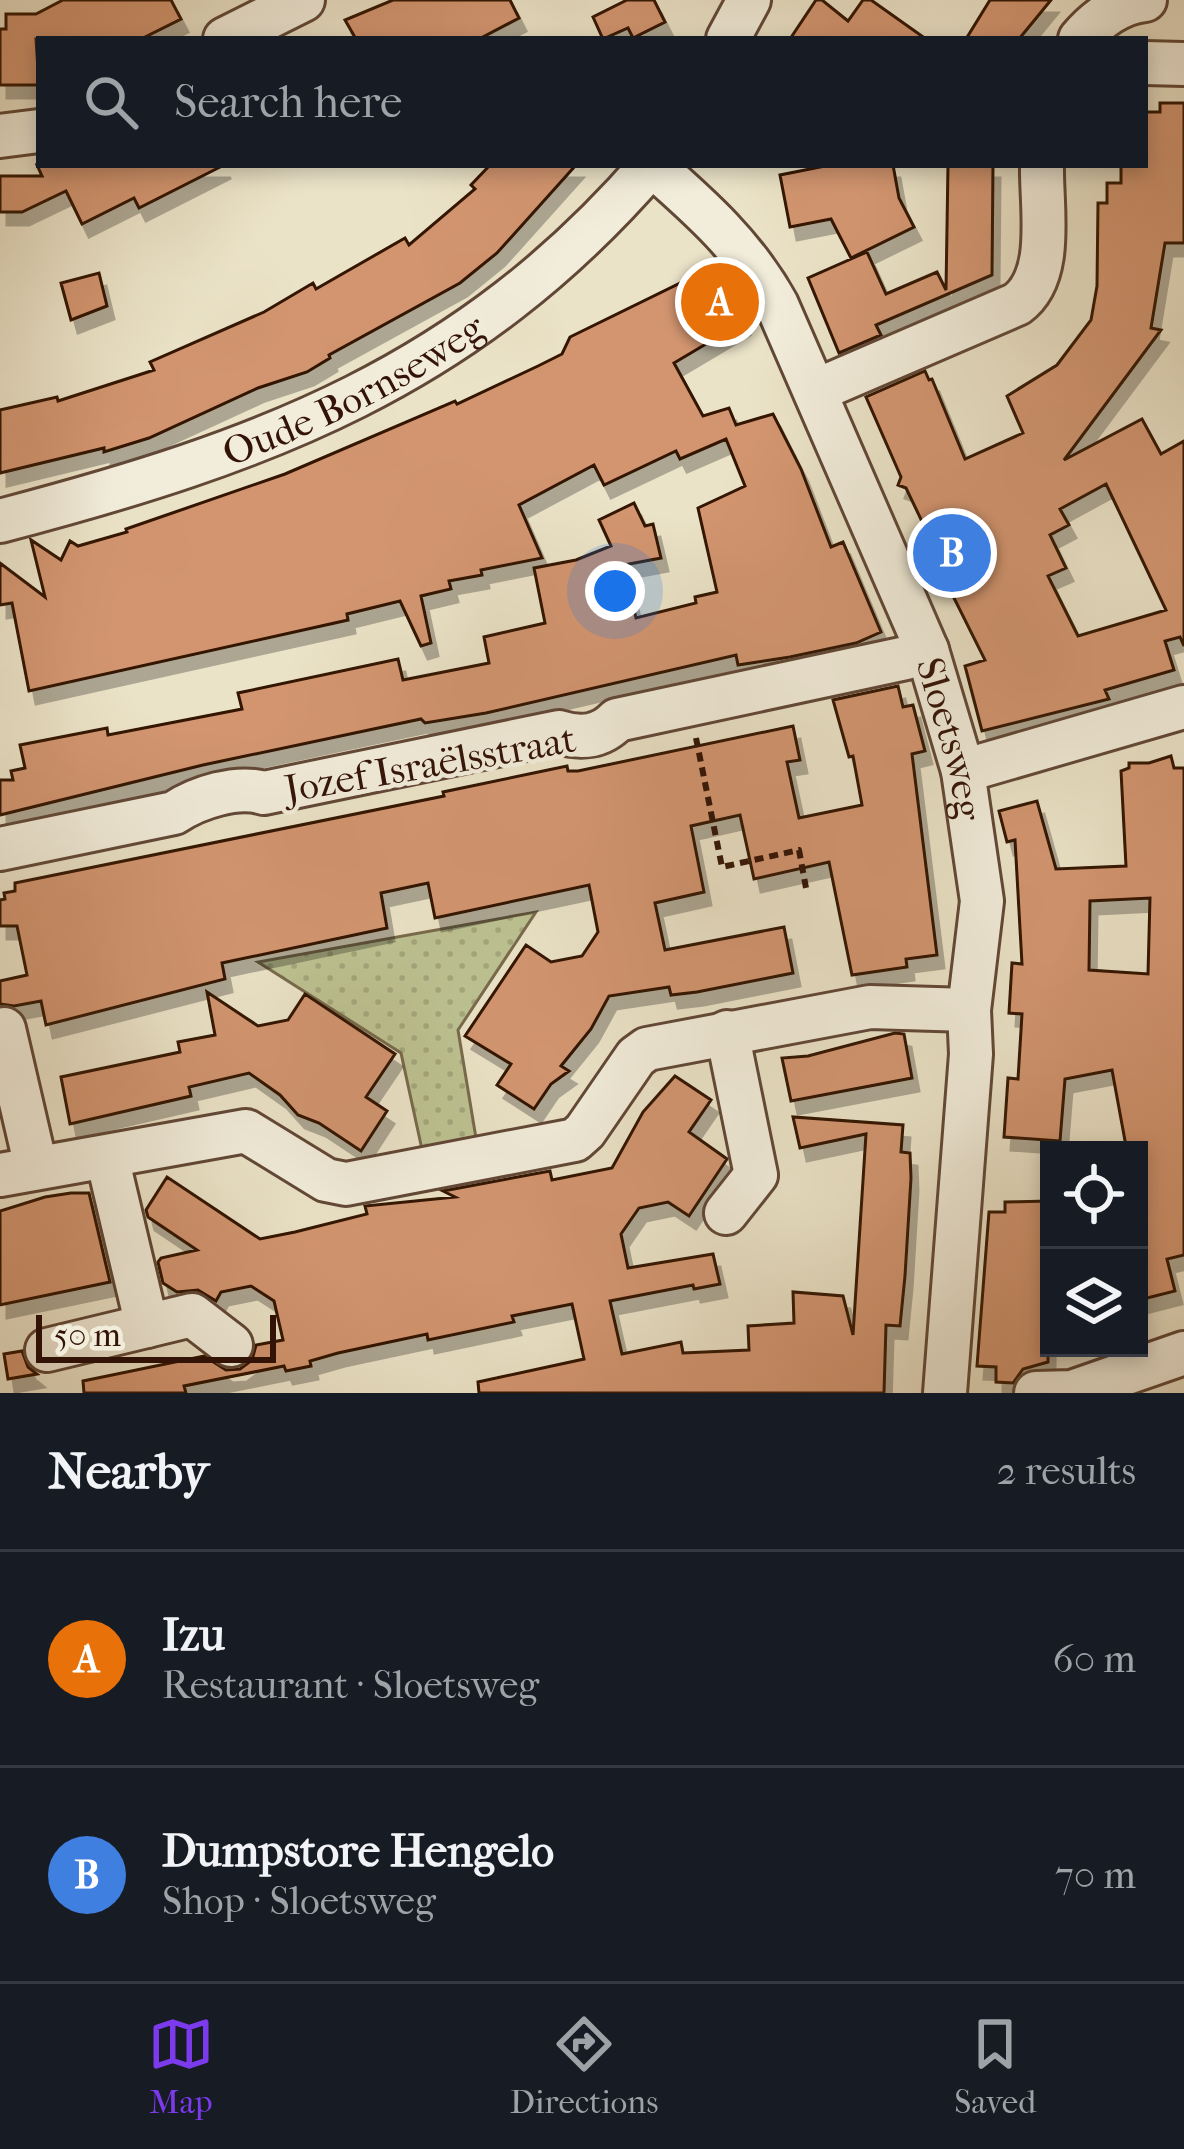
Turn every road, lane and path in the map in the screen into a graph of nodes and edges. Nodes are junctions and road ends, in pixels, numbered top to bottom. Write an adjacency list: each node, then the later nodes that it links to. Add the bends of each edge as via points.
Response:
1 (303, 0): 3 (street)
2 (1145, 0): 4 (street, via 1114,10)
3 (231, 36)
4 (1084, 36)
5 (1148, 63): 6 (street)
6 (1184, 64)
7 (36, 131): 8 (street)
8 (0, 136)
9 (649, 168): 13 (street, Oude Bornseweg, via 506,306 376,387 191,468)
10 (655, 168): 12 (street, Sloetsweg, via 756,268)
11 (1042, 168): 12 (street, via 1041,259 1030,294)
12 (814, 391): 14 (street, Sloetsweg)
13 (0, 521)
14 (927, 650): 15 (street, Jozef Israëlsstraat); 17 (street, Sloetsweg)
15 (689, 705): 18 (street, Jozef Israëlsstraat, via 617,720 607,731 559,732 265,793 249,789); 19 (path, via 722,867 799,850)
16 (1184, 707): 17 (street)
17 (963, 771): 20 (street, Sloetsweg, via 982,901)
18 (0, 849)
19 (806, 888)
20 (969, 1010): 22 (street, via 870,1007); 30 (street, Sloetsweg)
21 (4, 1029): 24 (street)
22 (727, 1032): 23 (street, via 647,1049 574,1140 346,1184 246,1131); 25 (street, via 756,1174)
23 (107, 1156): 24 (street); 26 (street)
24 (18, 1171)
25 (726, 1213)
26 (147, 1326): 27 (street, via 192,1315); 28 (street)
27 (231, 1345)
28 (47, 1350)
29 (1184, 1353): 31 (street, via 1072,1392)
30 (945, 1393)
31 (1036, 1393)

